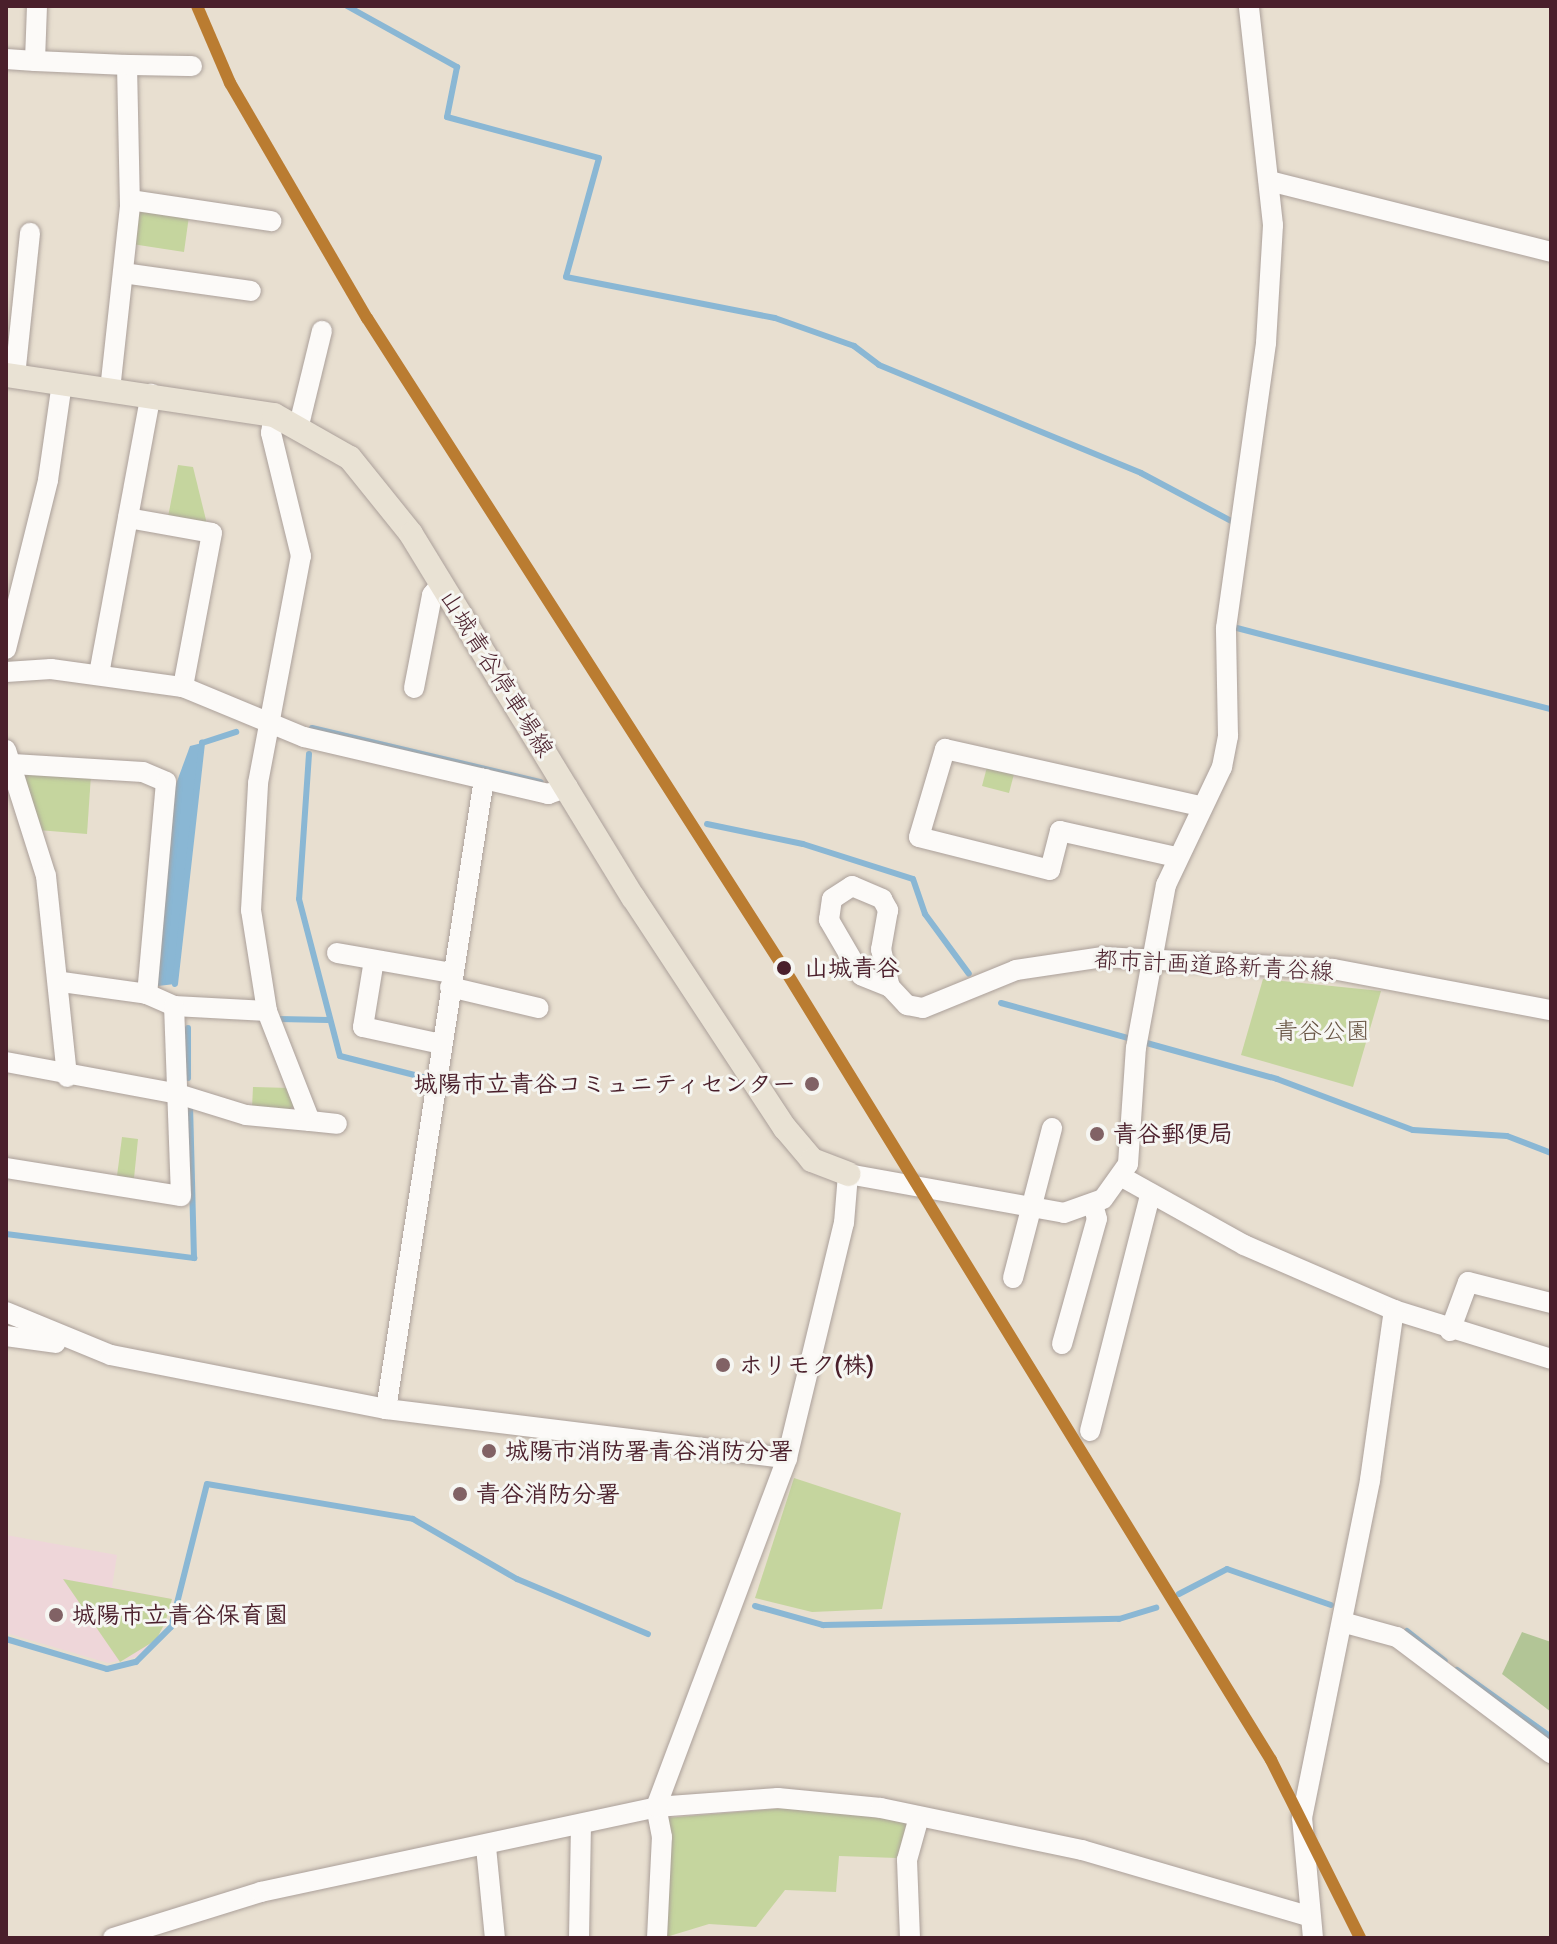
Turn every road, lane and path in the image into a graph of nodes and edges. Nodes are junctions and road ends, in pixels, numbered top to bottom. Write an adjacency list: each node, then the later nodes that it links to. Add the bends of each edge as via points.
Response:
1 (37, 6): 4 (street)
2 (1249, 6): 7 (street)
3 (6, 59): 4 (street)
4 (35, 61): 5 (street)
5 (127, 65): 6 (street); 8 (street)
6 (192, 66)
7 (1269, 181): 11 (street); 32 (street, via 1266,343 1226,628 1228,736 1222,767)
8 (130, 200): 9 (street); 12 (street)
9 (271, 221)
10 (30, 233): 15 (street)
11 (1551, 252)
12 (123, 273): 13 (street); 17 (street)
13 (251, 291)
14 (322, 331): 20 (street)
15 (10, 375): 16 (main road, 山城青谷停車場線)
16 (62, 383): 17 (main road, 山城青谷停車場線); 23 (street, via 48,480)
17 (110, 389): 18 (main road, 山城青谷停車場線)
18 (151, 394): 19 (main road, 山城青谷停車場線); 21 (street)
19 (274, 415): 20 (main road, 山城青谷停車場線); 28 (street, via 271,433 301,556)
20 (299, 425): 22 (main road, 山城青谷停車場線, via 379,485)
21 (128, 518): 25 (street); 26 (street, via 212,533)
22 (441, 584): 27 (street); 31 (main road, 山城青谷停車場線)
23 (6, 649)
24 (6, 672): 25 (street)
25 (99, 674): 26 (street)
26 (183, 687): 28 (street)
27 (414, 688)
28 (269, 722): 30 (street, via 304,737); 44 (street, via 251,910)
29 (9, 757): 38 (street, via 46,876); 40 (street, via 143,772 166,782)
30 (484, 779): 31 (street, via 548,794); 37 (street)
31 (568, 787): 53 (main road, 山城青谷停車場線, via 785,1128 812,1160)
32 (1199, 806): 33 (street); 33 (street, via 945,749 919,837 1050,870 1060,831)
33 (1176, 857): 35 (street)
34 (337, 953): 36 (street)
35 (1154, 957): 39 (street, 都市計画道路新青谷線, via 1016,970 923,1008 907,1005); 43 (street, 都市計画道路新青谷線, via 1333,969); 54 (street, via 1138,1039)
36 (374, 960): 37 (street); 45 (street, via 363,1027)
37 (451, 980): 42 (street); 45 (street)
38 (62, 982): 40 (street); 47 (street)
39 (890, 987): 39 (street, 都市計画道路新青谷線, via 861,975 829,920 832,899 852,886 873,891 888,910 881,949)
40 (147, 994): 41 (street)
41 (174, 1006): 44 (street); 48 (street)
42 (539, 1008)
43 (1551, 1010)
44 (267, 1011): 49 (street)
45 (441, 1044): 67 (street)
46 (6, 1062): 47 (street)
47 (67, 1077): 48 (street)
48 (178, 1094): 49 (street, via 246,1115); 52 (street, via 181,1196)
49 (310, 1121): 50 (street)
50 (337, 1124)
51 (1052, 1128): 57 (street)
52 (6, 1168)
53 (848, 1174): 57 (street); 69 (street, via 844,1223)
54 (1122, 1177): 55 (street); 56 (street)
55 (1150, 1196): 60 (street); 68 (street)
56 (1093, 1204): 57 (street, via 1064,1213); 64 (street, via 1097,1219)
57 (1033, 1208): 58 (street)
58 (1013, 1278)
59 (1551, 1303): 62 (street, via 1468,1282)
60 (1394, 1310): 62 (street); 70 (street)
61 (6, 1312): 65 (street)
62 (1450, 1331): 66 (street)
63 (6, 1336): 65 (street)
64 (1062, 1344)
65 (79, 1346): 67 (street)
66 (1551, 1359)
67 (386, 1409): 69 (street)
68 (1090, 1431)
69 (787, 1458): 72 (street)
70 (1342, 1622): 71 (street, via 1397,1637); 76 (street, via 1302,1818)
71 (1551, 1753)
72 (656, 1807): 73 (street, via 778,1798); 74 (street); 80 (street, via 662,1837)
73 (919, 1817): 76 (street, via 1082,1850); 81 (street, via 907,1860)
74 (581, 1828): 75 (street); 79 (street)
75 (486, 1847): 77 (street, via 261,1892); 78 (street)
76 (1307, 1916): 82 (street)
77 (113, 1938)
78 (495, 1938)
79 (579, 1938)
80 (657, 1938)
81 (910, 1938)
82 (1313, 1938)

